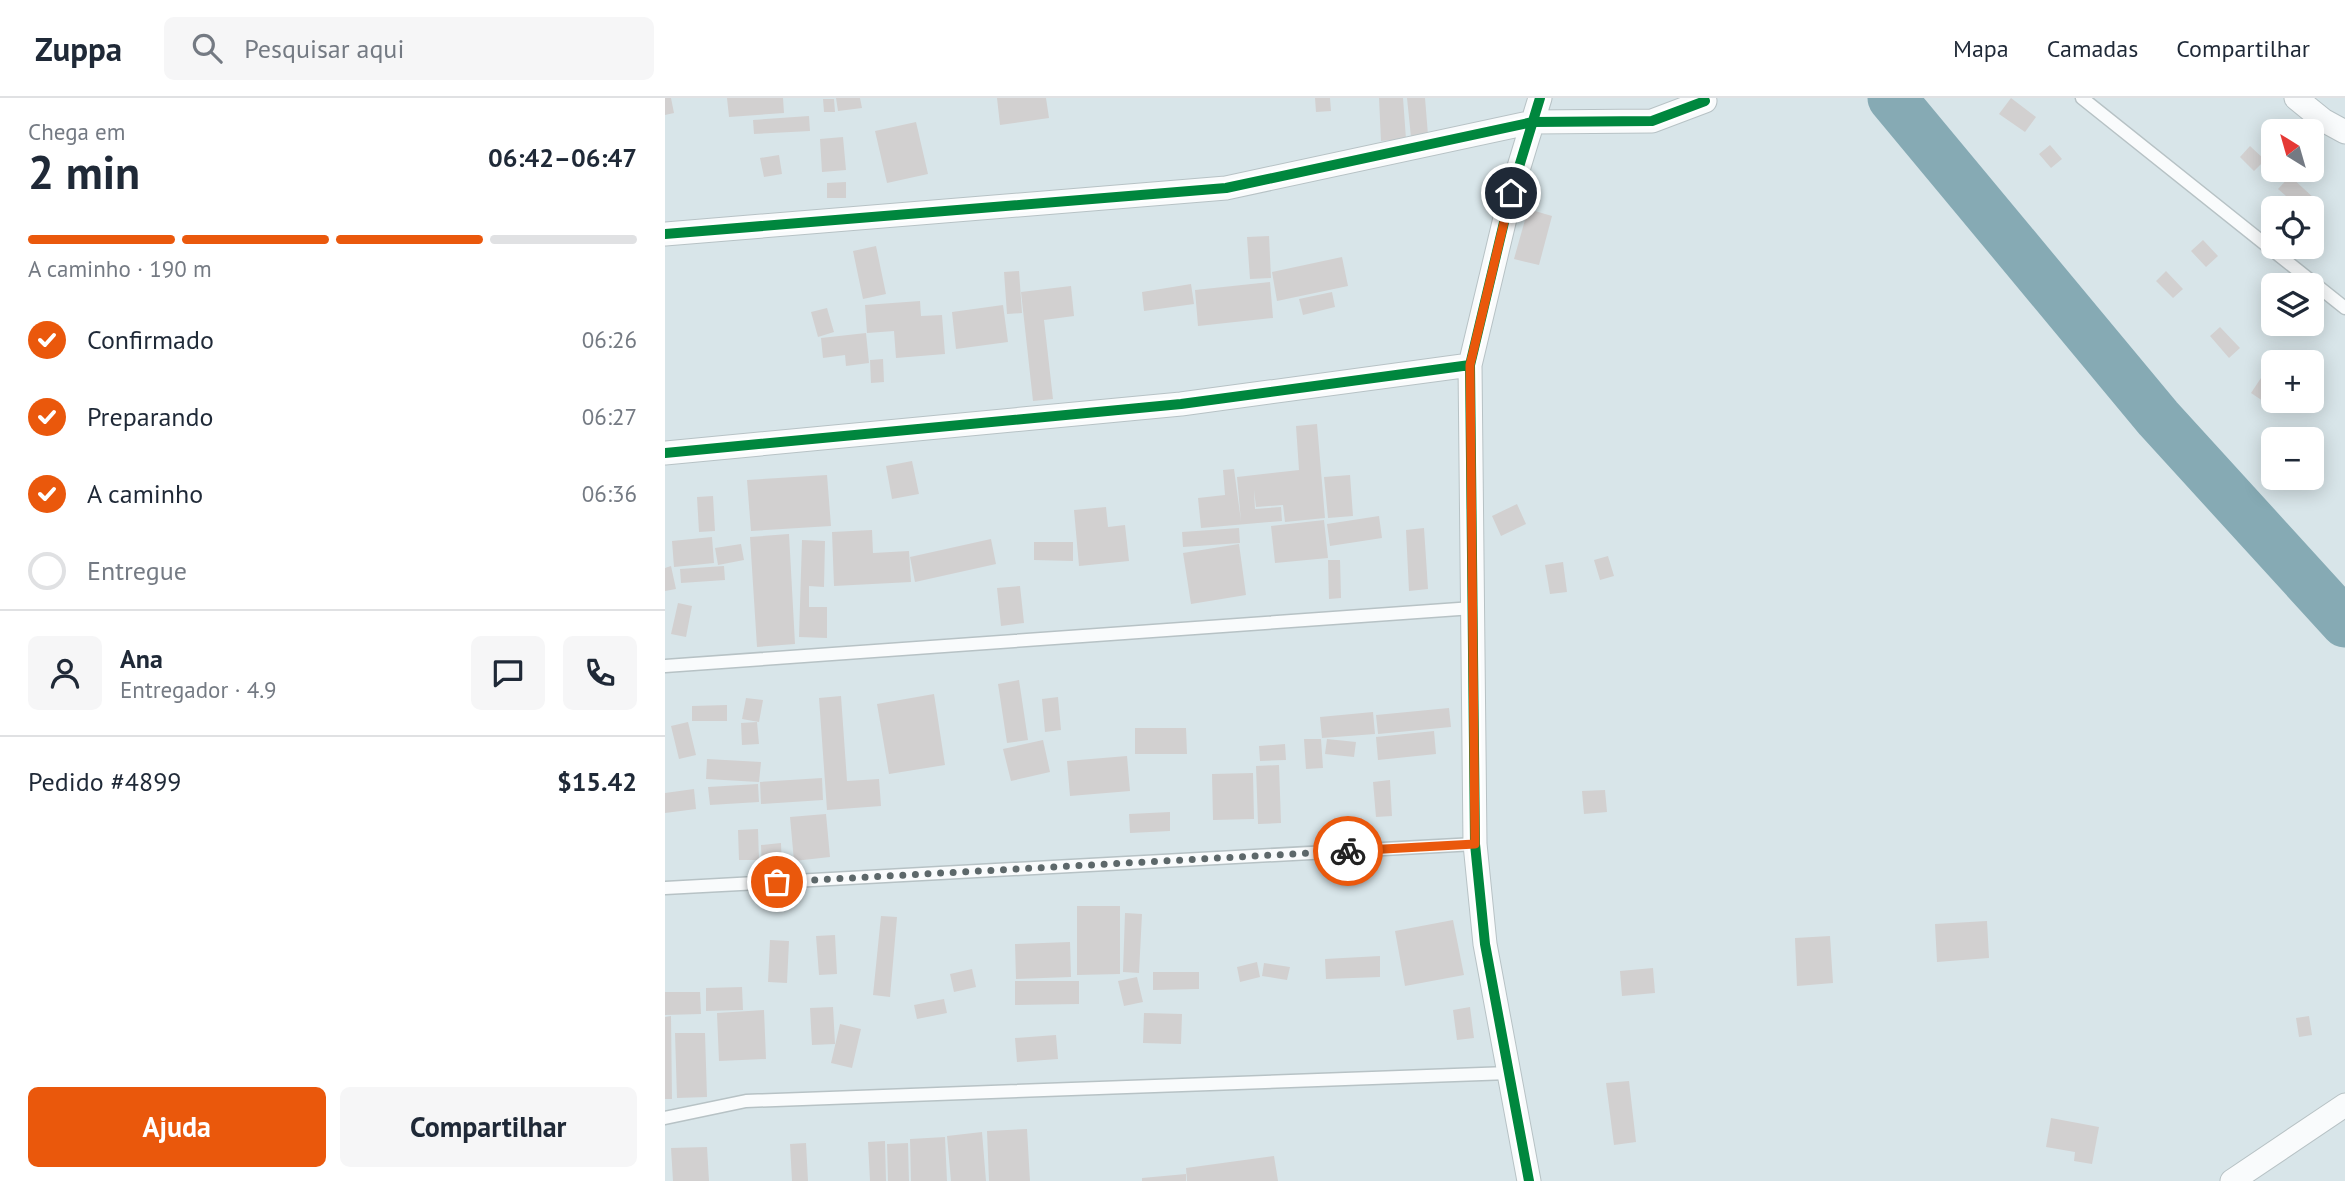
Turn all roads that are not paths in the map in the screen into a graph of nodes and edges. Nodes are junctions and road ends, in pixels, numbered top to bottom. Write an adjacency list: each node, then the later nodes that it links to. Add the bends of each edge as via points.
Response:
1 (1540, 98): 5 (street)
2 (2082, 98): 8 (lane)
3 (2296, 98): 6 (street)
4 (1705, 101): 5 (street, via 1652,121)
5 (1532, 122): 7 (street, via 1226,188); 9 (street)
6 (2345, 132)
7 (665, 234)
8 (2345, 308)
9 (1470, 365): 10 (street, via 1181,404); 11 (street)
10 (665, 453)
11 (1473, 608): 12 (lane); 13 (street)
12 (665, 666)
13 (1475, 844): 14 (lane); 15 (street, via 1485,944)
14 (665, 888)
15 (1509, 1073): 17 (lane, via 746,1101); 18 (street)
16 (2345, 1105): 19 (street)
17 (665, 1118)
18 (1529, 1181)
19 (2232, 1181)

